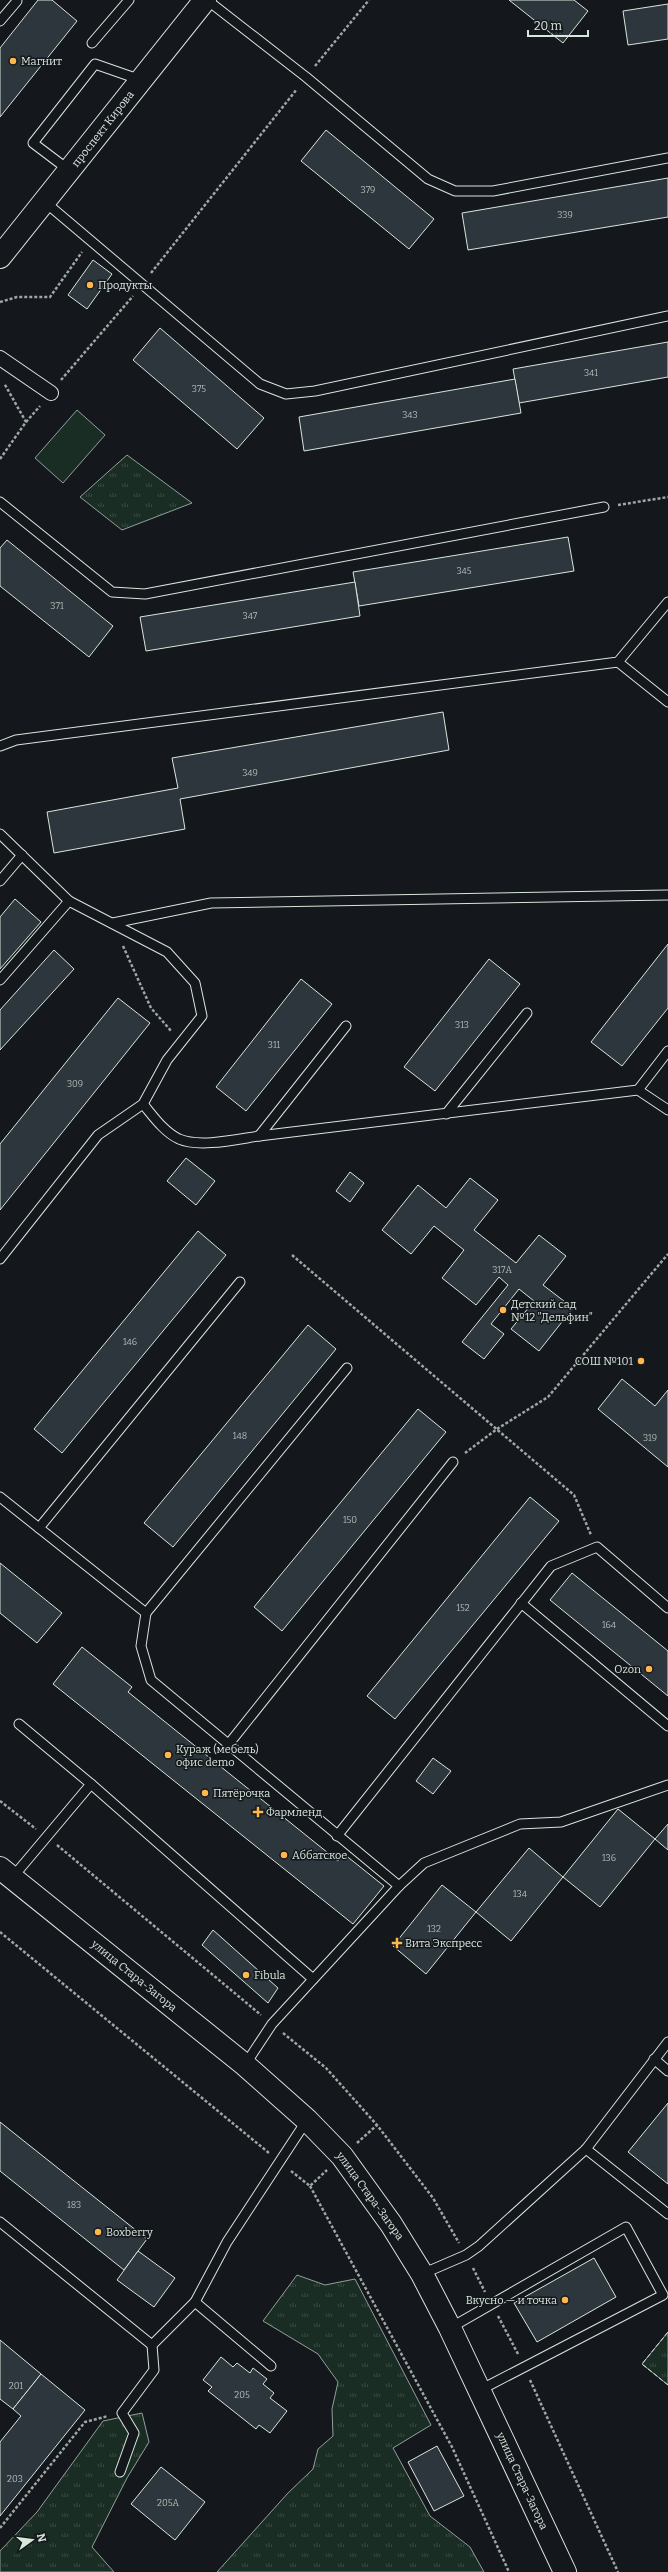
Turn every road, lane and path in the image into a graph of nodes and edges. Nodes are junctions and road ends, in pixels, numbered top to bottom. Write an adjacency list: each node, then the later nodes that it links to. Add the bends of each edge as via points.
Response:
1 (129, 0): 6 (lane)
2 (206, 0): 7 (lane); 8 (main road, проспект Кирова)
3 (369, 0): 7 (path)
4 (17, 1): 5 (lane)
5 (1, 17)
6 (92, 43)
7 (306, 77): 9 (lane, via 428,179 455,191 493,191); 14 (path)
8 (142, 80): 10 (main road, проспект Кирова); 10 (lane, via 95,64 33,143)
9 (668, 158)
10 (70, 171): 11 (main road, проспект Кирова)
11 (45, 202): 12 (lane); 13 (main road, проспект Кирова)
12 (91, 240): 14 (lane); 15 (path, via 50,296 17,297)
13 (0, 257)
14 (143, 284): 16 (lane, via 260,384 286,394 315,391); 19 (path)
15 (0, 302)
16 (668, 316)
17 (0, 358): 19 (street)
18 (4, 382): 20 (path)
19 (50, 394): 20 (path)
20 (26, 422): 21 (path)
21 (0, 459)
22 (668, 496): 24 (path)
23 (0, 502): 24 (lane, via 112,592 145,594)
24 (604, 507)
25 (668, 602): 26 (lane)
26 (618, 662): 27 (lane); 28 (lane, via 16,740)
27 (668, 702)
28 (0, 746)
29 (0, 835): 30 (lane)
30 (22, 855): 31 (lane); 33 (lane)
31 (0, 881)
32 (668, 895): 34 (lane, via 211,903)
33 (69, 901): 34 (lane); 35 (lane)
34 (113, 923): 38 (path, via 151,1008); 38 (lane, via 167,952 195,983 202,1016)
35 (0, 980)
36 (527, 1013): 43 (lane)
37 (346, 1026): 44 (lane)
38 (181, 1042): 41 (lane, via 167,1060)
39 (668, 1051): 40 (lane)
40 (638, 1090): 42 (lane); 43 (lane)
41 (143, 1104): 44 (lane, via 158,1122 180,1139 214,1143); 47 (lane, via 98,1135)
42 (668, 1110)
43 (446, 1114): 44 (lane)
44 (259, 1136)
45 (668, 1254): 50 (path, via 548,1397)
46 (292, 1256): 50 (path)
47 (0, 1259)
48 (240, 1282): 53 (lane)
49 (348, 1368): 57 (lane)
50 (496, 1429): 51 (path); 54 (path, via 574,1495)
51 (453, 1462): 60 (lane)
52 (0, 1497): 53 (lane)
53 (39, 1528): 57 (lane)
54 (597, 1547): 55 (lane, via 551,1566); 56 (lane)
55 (521, 1602): 59 (lane); 64 (lane)
56 (668, 1608)
57 (146, 1613): 60 (lane, via 141,1646 151,1680)
58 (19, 1724): 61 (lane)
59 (668, 1726)
60 (228, 1745): 64 (lane)
61 (92, 1784): 65 (lane); 69 (lane)
62 (668, 1785): 67 (lane, via 561,1822 520,1824 424,1863)
63 (0, 1801): 65 (path)
64 (337, 1836): 67 (lane)
65 (46, 1837): 66 (lane); 70 (path)
66 (6, 1874): 73 (main road, улица Стара-Загора)
67 (399, 1886): 69 (lane)
68 (0, 1932): 79 (path)
69 (313, 1979): 70 (lane)
70 (272, 2024): 73 (lane); 76 (path, via 326,2068)
71 (668, 2042): 72 (lane)
72 (654, 2059): 74 (lane); 77 (lane)
73 (245, 2065): 75 (main road, улица Стара-Загора)
74 (668, 2071)
75 (307, 2120): 78 (main road, улица Стара-Загора); 79 (lane)
76 (377, 2125): 78 (path); 83 (path, via 433,2198)
77 (586, 2149): 81 (lane); 83 (lane)
78 (342, 2156): 80 (path); 84 (main road, улица Стара-Загора, via 391,2224)
79 (278, 2160): 80 (path); 85 (lane, via 227,2242)
80 (310, 2186): 95 (path, via 452,2447)
81 (668, 2214)
82 (0, 2222): 88 (lane)
83 (466, 2255): 84 (lane); 86 (path)
84 (422, 2274): 87 (main road, улица Стара-Загора)
85 (194, 2302): 88 (lane); 89 (lane)
86 (492, 2304): 87 (lane); 90 (path); 90 (lane, via 626,2227 663,2295)
87 (450, 2328): 91 (main road, улица Стара-Загора)
88 (152, 2345): 92 (lane, via 154,2370)
89 (271, 2366)
90 (525, 2368): 91 (lane); 97 (path)
91 (480, 2390): 96 (main road, улица Стара-Загора)
92 (122, 2413): 93 (lane, via 134,2433); 94 (path, via 85,2422)
93 (120, 2472)
94 (0, 2528)
95 (509, 2572)
96 (565, 2572)
97 (618, 2572)

